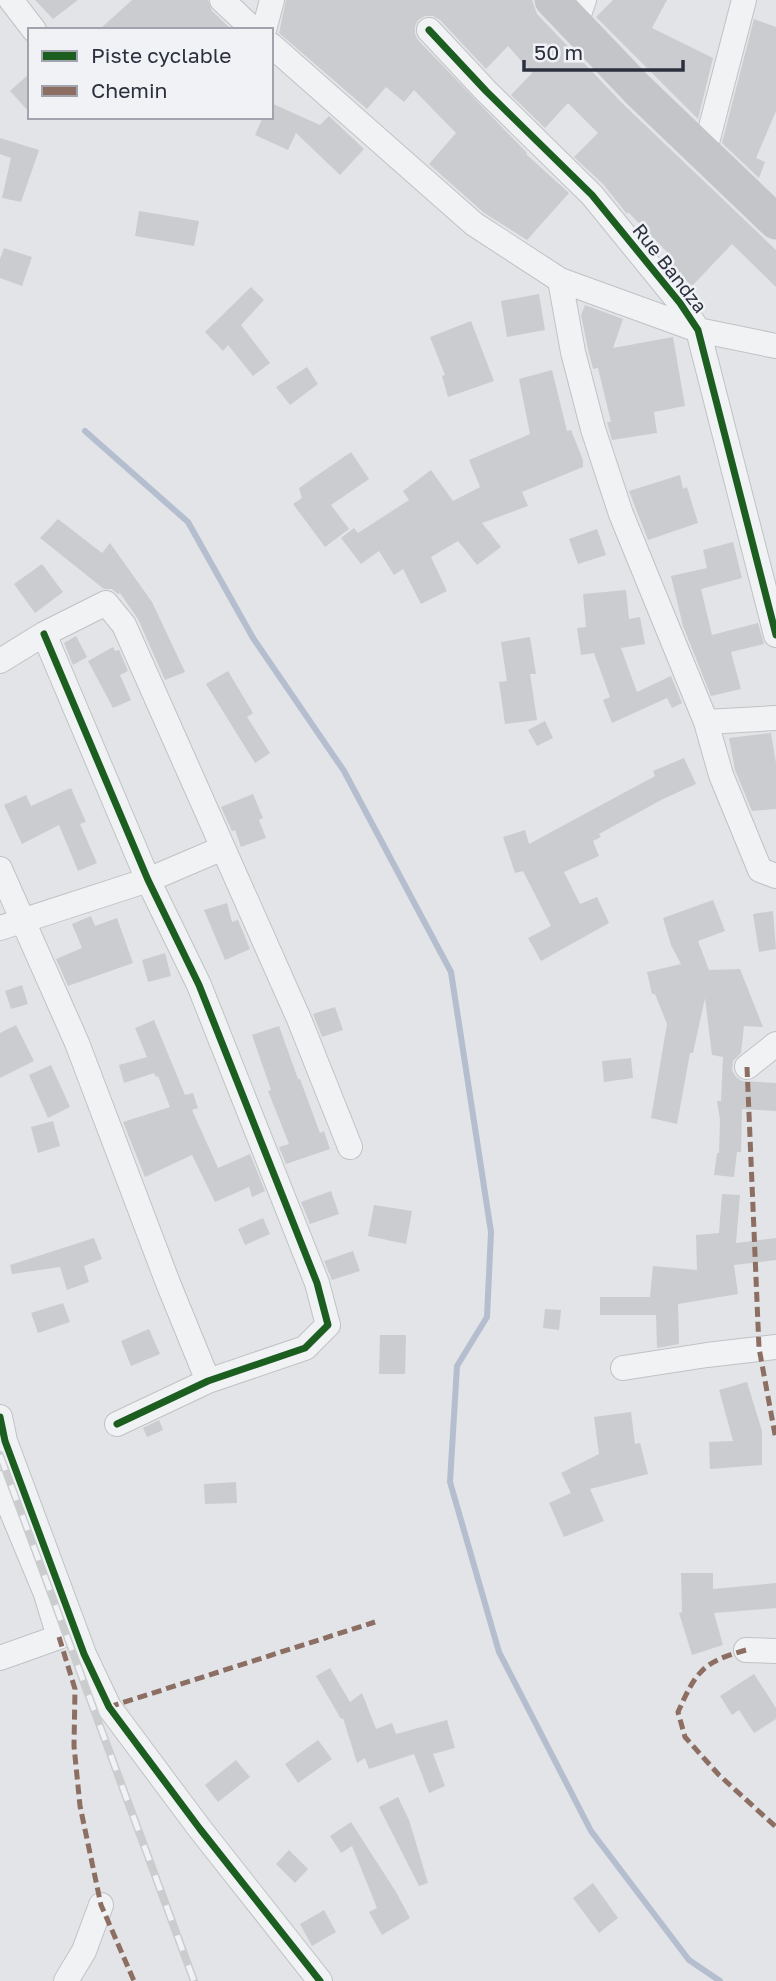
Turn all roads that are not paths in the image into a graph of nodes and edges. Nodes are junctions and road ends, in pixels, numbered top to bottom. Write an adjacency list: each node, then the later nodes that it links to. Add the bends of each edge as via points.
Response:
1 (11, 0): 6 (street)
2 (222, 0): 7 (street)
3 (272, 0): 8 (street)
4 (744, 0): 11 (street)
5 (570, 8): 11 (street, via 638,90)
6 (32, 28)
7 (252, 28)
8 (265, 28)
9 (429, 30): 14 (street, Rue Bandza, via 592,195)
10 (273, 47): 13 (street, via 474,224)
11 (704, 154): 12 (street)
12 (776, 222)
13 (560, 280): 14 (street); 20 (street, via 573,352 621,514)
14 (698, 330): 15 (street); 17 (street, Rue Bandza)
15 (776, 346)
16 (44, 635): 18 (street); 21 (street, via 106,603 124,625); 24 (street)
17 (776, 635)
18 (0, 662)
19 (776, 719): 20 (street)
20 (706, 722): 23 (street, via 721,775 760,870)
21 (223, 848): 24 (street); 28 (street)
22 (0, 869): 25 (street)
23 (776, 876)
24 (148, 880): 25 (street); 31 (street, via 199,985 317,1283 328,1325 304,1348)
25 (11, 924): 31 (street, via 77,1043)
26 (776, 1044): 27 (street)
27 (747, 1067)
28 (350, 1147)
29 (776, 1347): 30 (street)
30 (623, 1368)
31 (208, 1381): 33 (street)
32 (0, 1416): 40 (street, via 5,1441 84,1654 109,1707)
33 (117, 1424)
34 (0, 1483): 37 (street, via 59,1637)
35 (746, 1650): 36 (street)
36 (776, 1651)
37 (0, 1658)
38 (101, 1905): 39 (street, via 84,1951)
39 (66, 1981)
40 (320, 1981)

